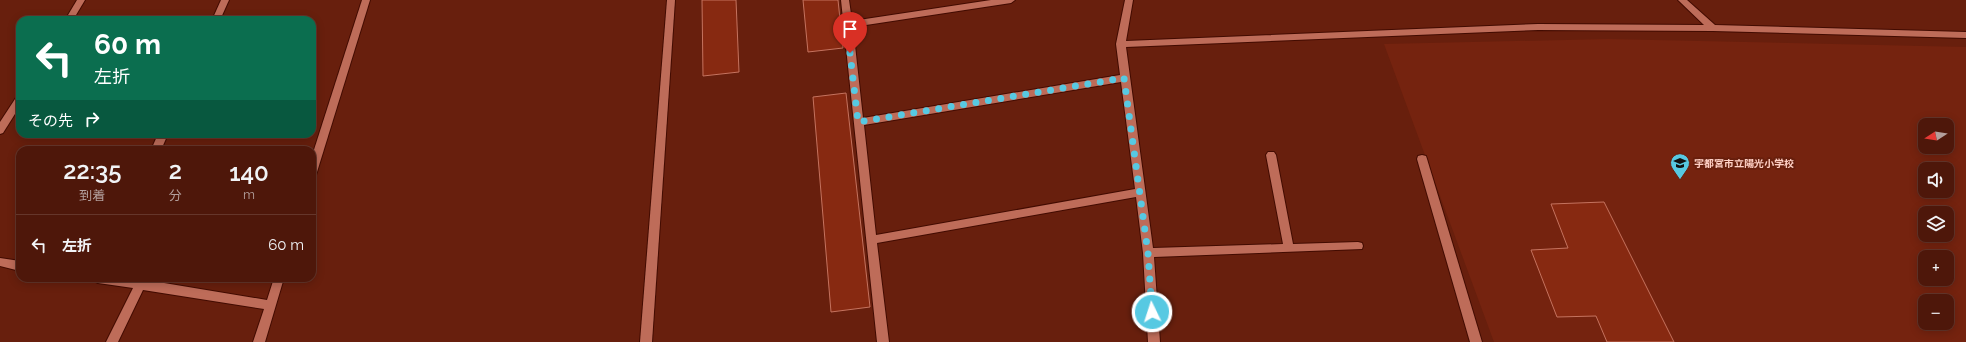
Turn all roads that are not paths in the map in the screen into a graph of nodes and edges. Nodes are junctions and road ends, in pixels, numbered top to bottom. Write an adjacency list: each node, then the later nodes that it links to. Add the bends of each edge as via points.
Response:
1 (81, 0): 9 (street)
2 (225, 0): 10 (street)
3 (366, 0): 20 (street)
4 (671, 0): 35 (street)
5 (845, 0): 11 (street)
6 (1011, 0): 11 (street)
7 (1129, 0): 14 (street)
8 (1682, 0): 12 (street)
9 (71, 16)
10 (218, 16)
11 (847, 25): 17 (street)
12 (1714, 28): 13 (street); 14 (street, via 1538,27)
13 (1966, 35)
14 (1121, 44): 15 (street)
15 (1124, 78): 17 (street); 22 (street)
16 (16, 104): 18 (street)
17 (858, 122): 23 (street)
18 (0, 130)
19 (1271, 155): 25 (street)
20 (316, 159)
21 (1422, 159): 38 (street)
22 (1140, 192): 23 (street); 26 (street)
23 (871, 240): 36 (street)
24 (1358, 246): 25 (street)
25 (1289, 248): 26 (street)
26 (1148, 253): 37 (street)
27 (1, 264): 28 (street)
28 (16, 266)
29 (126, 282): 31 (street)
30 (278, 282): 32 (street)
31 (140, 284): 32 (street); 33 (street)
32 (270, 305): 34 (street)
33 (112, 342)
34 (259, 342)
35 (646, 342)
36 (883, 342)
37 (1154, 342)
38 (1476, 342)

